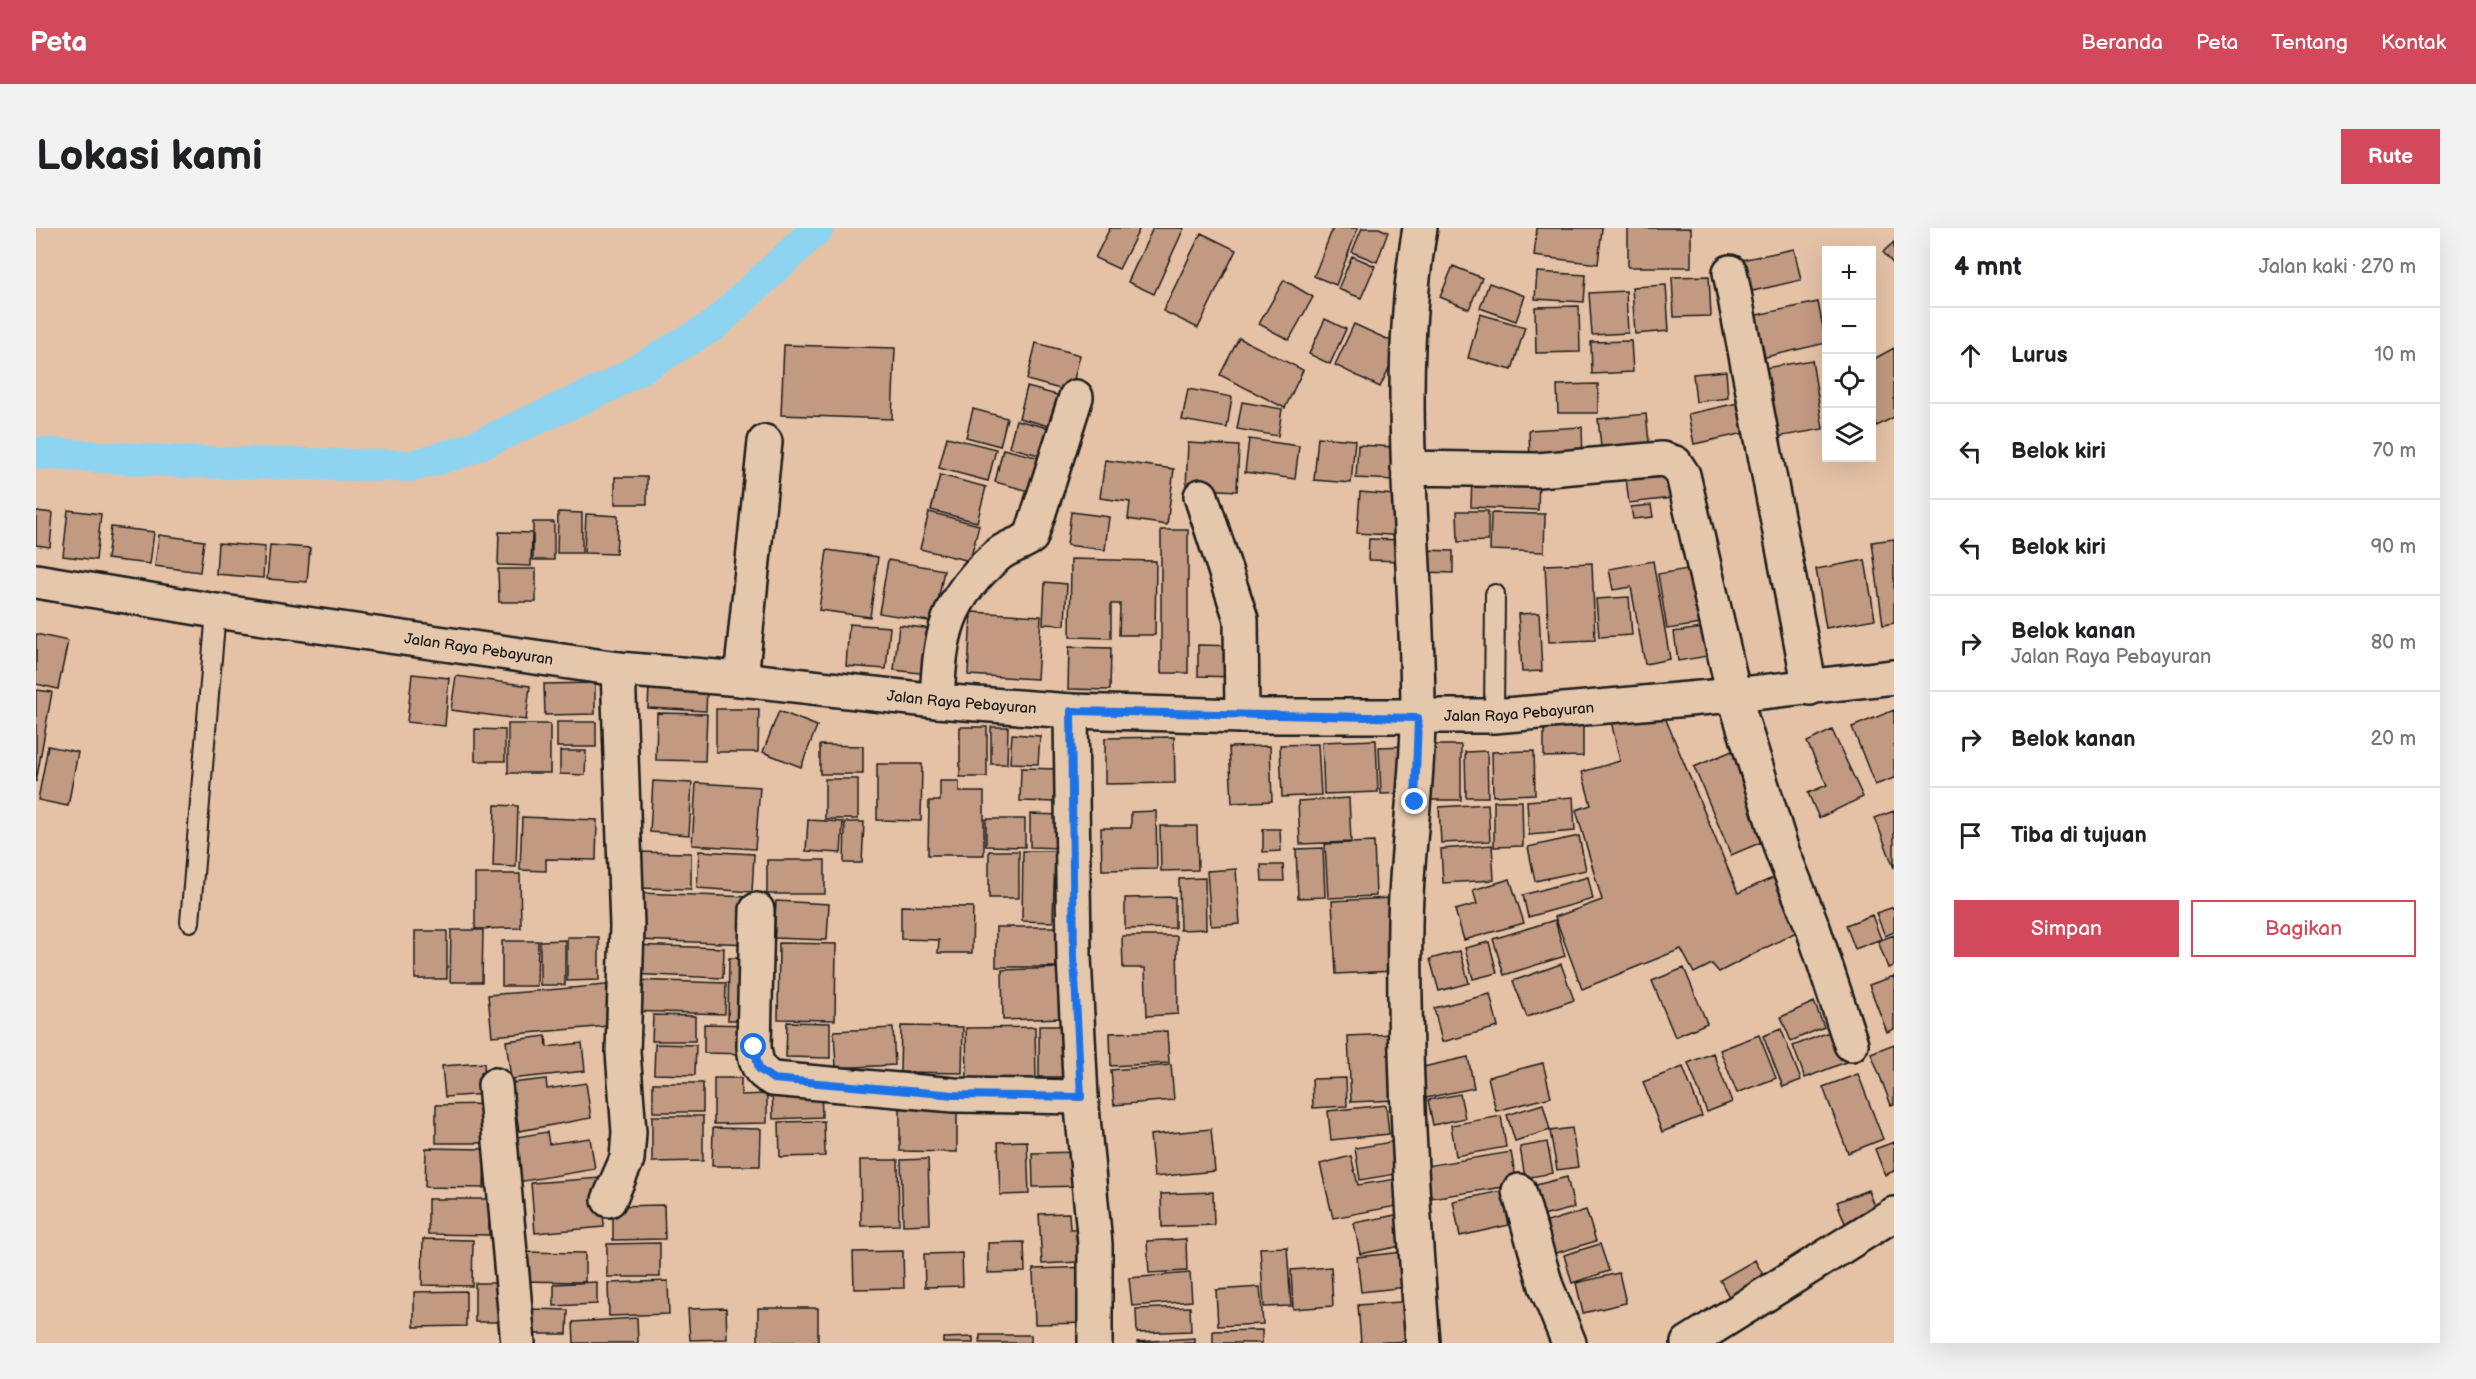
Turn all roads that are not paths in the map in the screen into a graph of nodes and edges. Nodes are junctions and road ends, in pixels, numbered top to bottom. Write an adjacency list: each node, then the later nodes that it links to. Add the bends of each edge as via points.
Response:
1 (1420, 228): 5 (street, via 1410,316)
2 (1730, 272): 13 (street)
3 (1076, 397): 15 (street, via 1031,537 990,562 971,581 949,615 941,644)
4 (765, 442): 12 (street)
5 (1408, 468): 14 (street, via 1538,470 1643,459 1675,463 1683,475); 19 (street)
6 (1201, 496): 17 (street, via 1241,619)
7 (36, 581): 9 (street, Jalan Raya Pebayuran)
8 (1495, 594): 18 (lane)
9 (216, 610): 10 (street, Jalan Raya Pebayuran); 21 (lane)
10 (618, 669): 12 (street, Jalan Raya Pebayuran); 26 (street, via 627,926 623,1052 629,1132 627,1159)
11 (1894, 677): 13 (street, Jalan Raya Pebayuran)
12 (741, 679): 15 (street, Jalan Raya Pebayuran)
13 (1810, 688): 14 (street, Jalan Raya Pebayuran)
14 (1734, 695): 18 (street, Jalan Raya Pebayuran); 22 (street, via 1782,851 1813,928)
15 (937, 701): 16 (street, Jalan Raya Pebayuran)
16 (1071, 711): 17 (street, Jalan Raya Pebayuran); 24 (street, via 1074,957)
17 (1242, 716): 19 (street, Jalan Raya Pebayuran)
18 (1494, 716): 19 (street, Jalan Raya Pebayuran)
19 (1418, 718): 30 (street, via 1405,919 1405,991 1412,1191)
20 (757, 910): 24 (street, via 754,1047 764,1075 773,1079 954,1095)
21 (190, 922)
22 (1851, 1044)
23 (495, 1085): 28 (street)
24 (1081, 1097): 29 (street, via 1095,1244)
25 (1518, 1191): 31 (street, via 1546,1286)
26 (609, 1200)
27 (1894, 1215): 32 (street)
28 (518, 1343)
29 (1095, 1343)
30 (1423, 1343)
31 (1569, 1343)
32 (1689, 1343)

